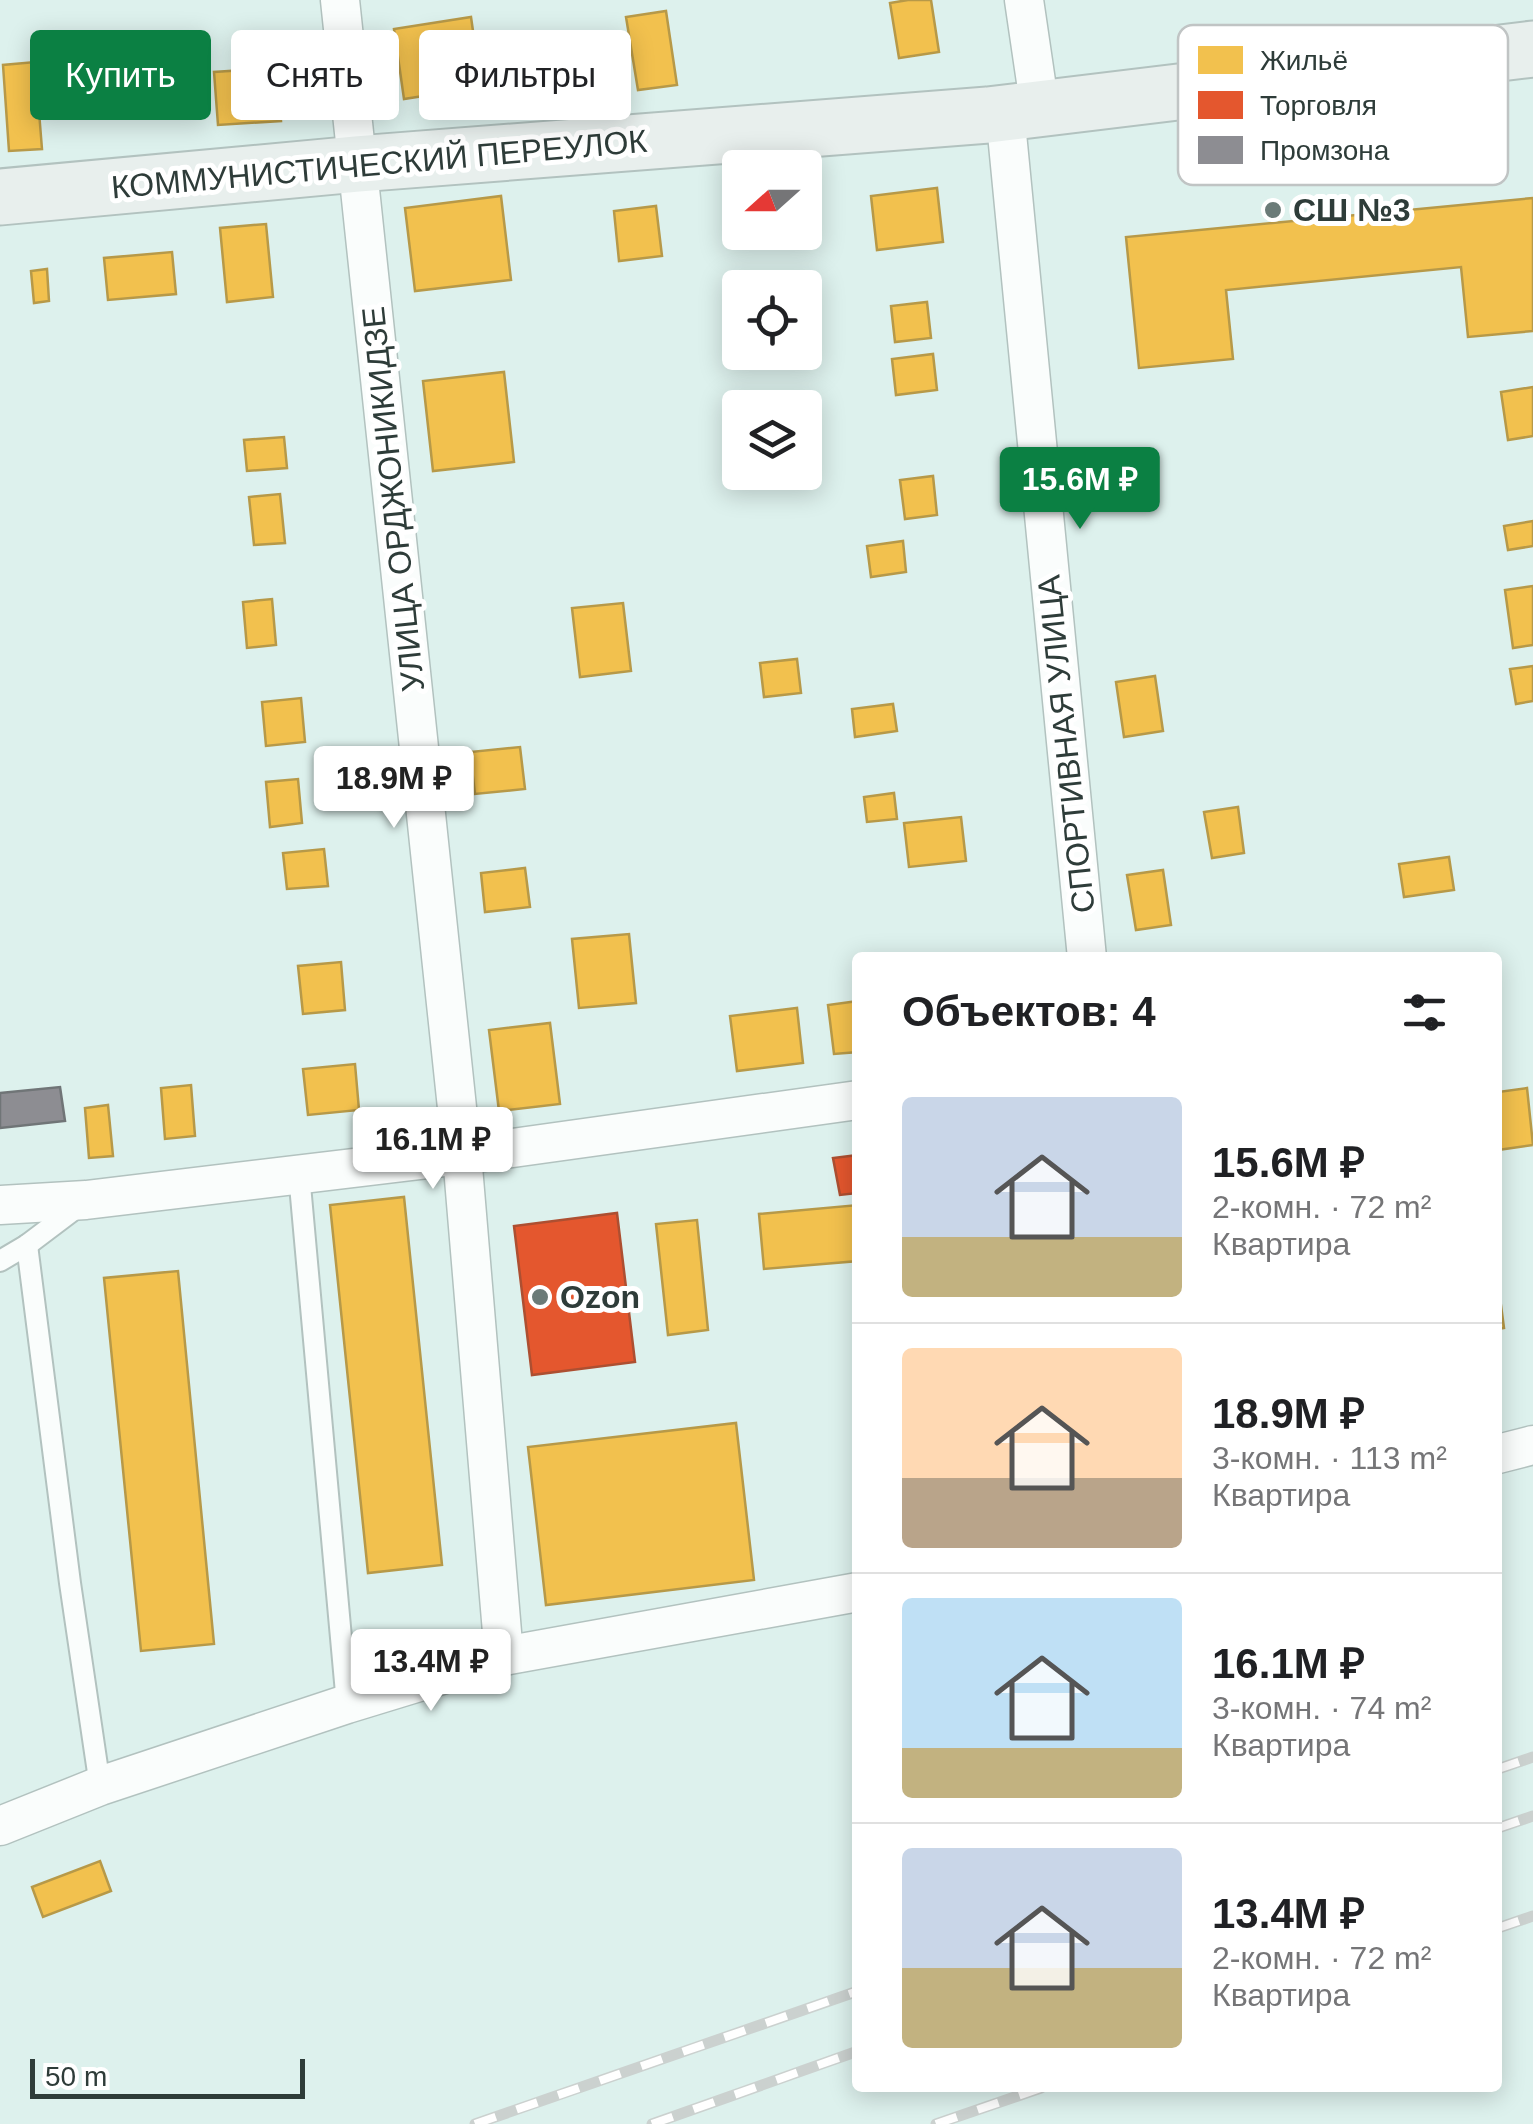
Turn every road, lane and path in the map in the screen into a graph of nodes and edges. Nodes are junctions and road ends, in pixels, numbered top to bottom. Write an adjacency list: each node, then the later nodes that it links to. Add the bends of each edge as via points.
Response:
1 (340, 0): 7 (street, УЛИЦА ОРДЖОНИКИДЗЕ)
2 (1024, 0): 6 (street, СПОРТИВНАЯ УЛИЦА)
3 (1533, 49): 4 (street, КОММУНИСТИЧЕСКИЙ ПЕРЕУЛОК)
4 (1508, 52)
5 (1178, 92): 6 (street, КОММУНИСТИЧЕСКИЙ ПЕРЕУЛОК)
6 (1023, 111): 7 (street, КОММУНИСТИЧЕСКИЙ ПЕРЕУЛОК); 9 (street, СПОРТИВНАЯ УЛИЦА)
7 (357, 164): 8 (street, КОММУНИСТИЧЕСКИЙ ПЕРЕУЛОК); 11 (street, УЛИЦА ОРДЖОНИКИДЗЕ)
8 (0, 196)
9 (1087, 952)
10 (852, 1101): 11 (street)
11 (462, 1155): 12 (street); 20 (street, УЛИЦА ОРДЖОНИКИДЗЕ)
12 (299, 1174): 13 (street); 21 (lane)
13 (86, 1200): 14 (street); 15 (lane)
14 (0, 1205)
15 (27, 1245): 16 (lane); 22 (lane)
16 (0, 1261)
17 (1533, 1445): 18 (street)
18 (1502, 1453)
19 (852, 1593): 20 (street)
20 (504, 1656): 21 (street)
21 (347, 1704): 22 (street)
22 (100, 1786): 23 (street)
23 (0, 1826)

